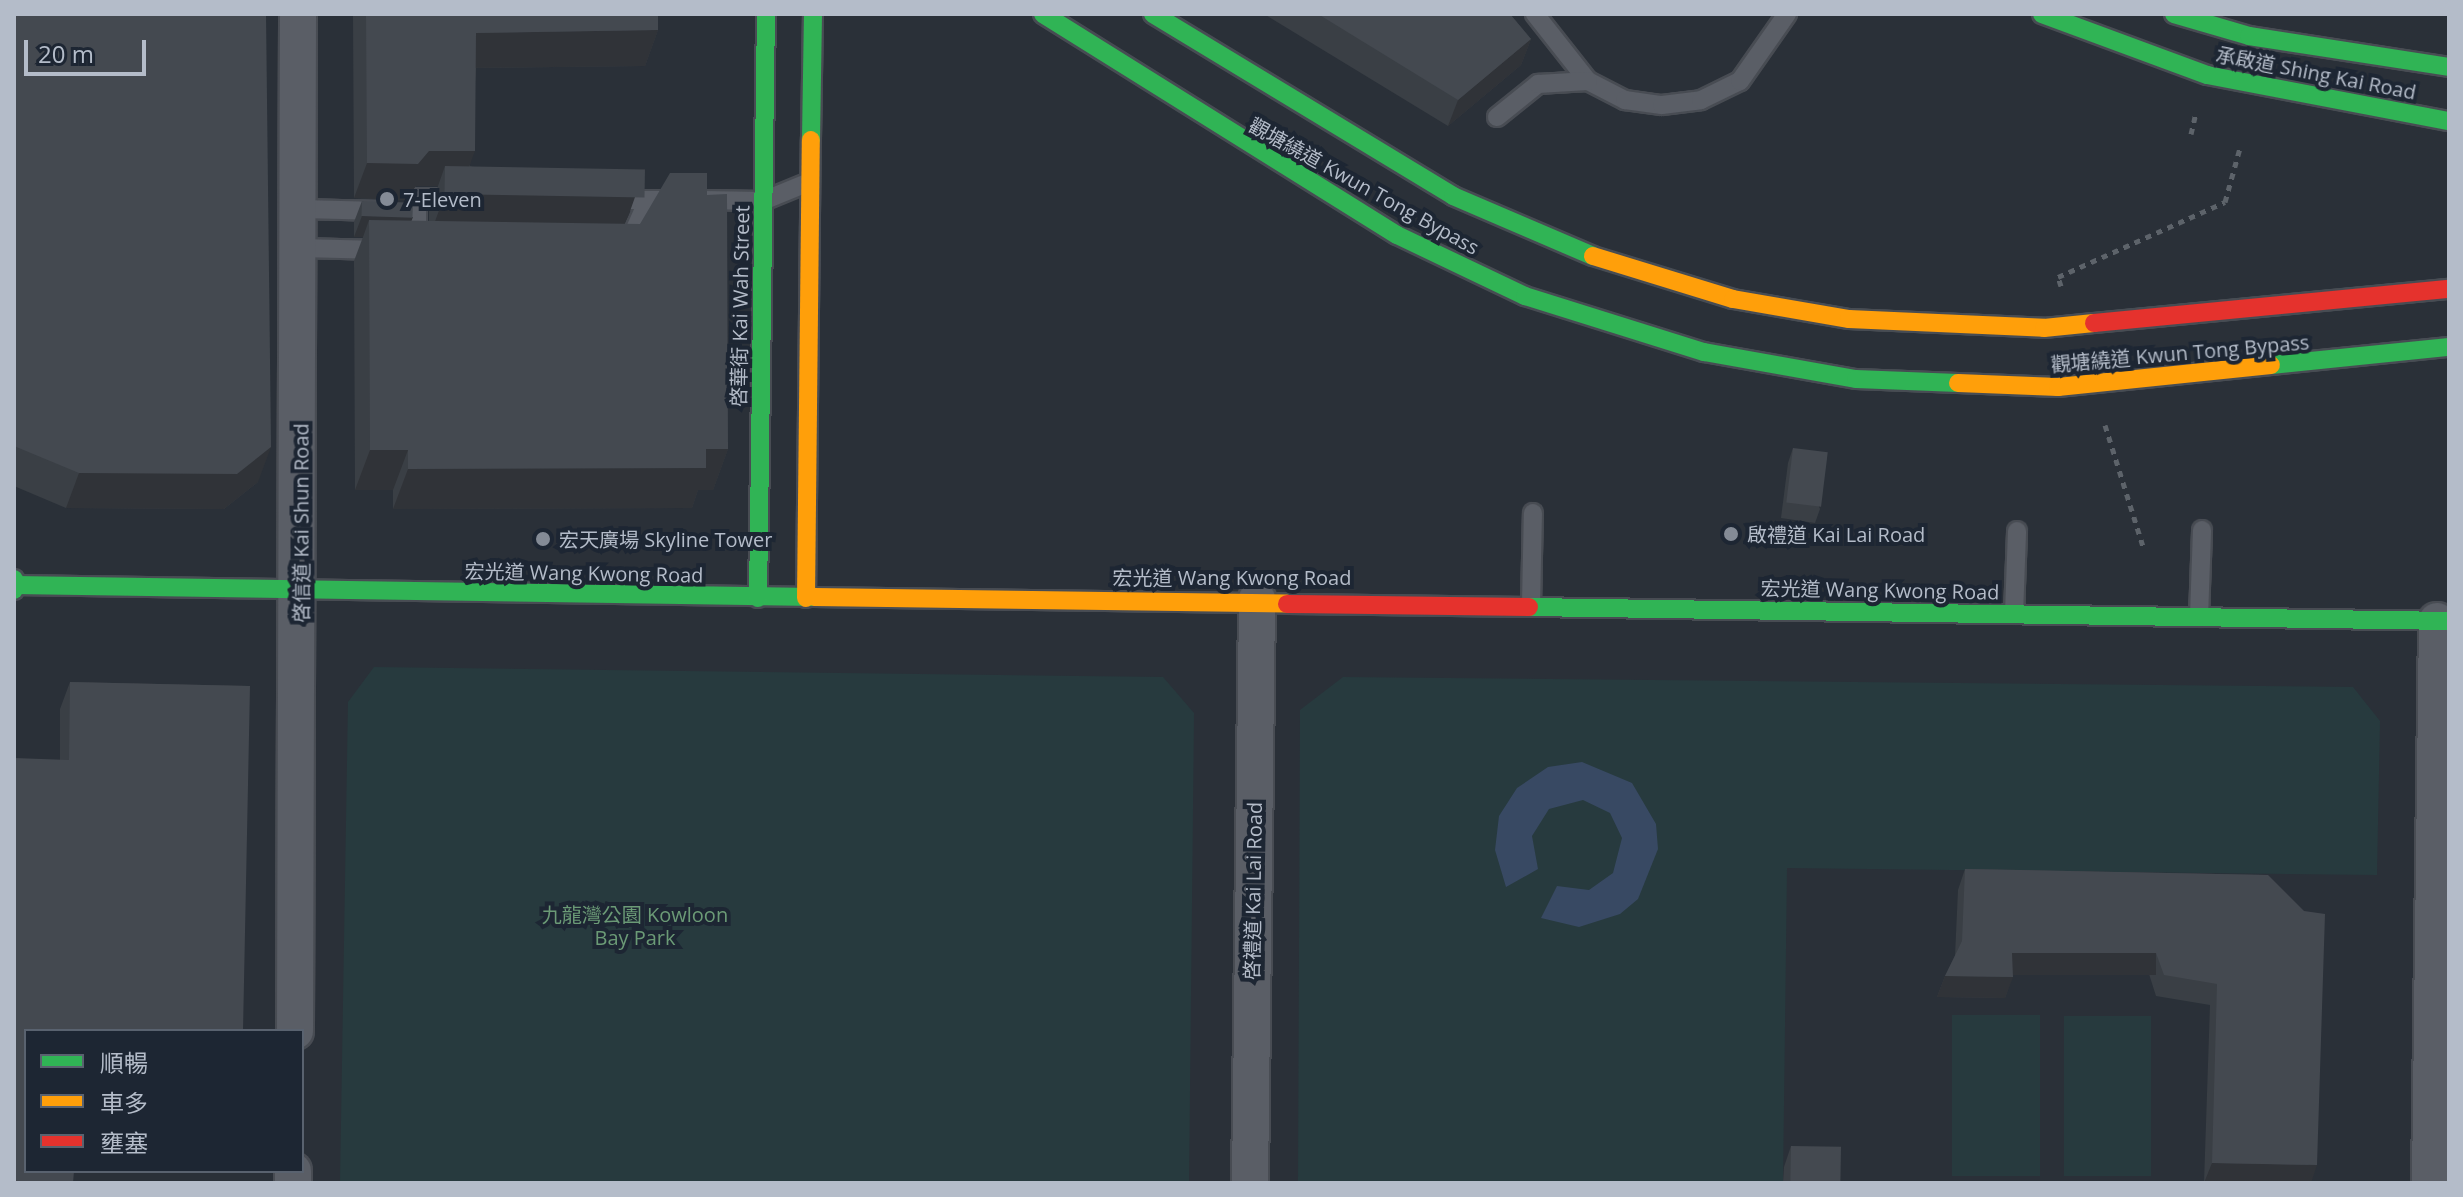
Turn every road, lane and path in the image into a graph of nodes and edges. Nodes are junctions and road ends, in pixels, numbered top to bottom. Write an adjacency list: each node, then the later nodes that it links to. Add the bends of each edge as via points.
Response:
1 (298, 14): 21 (street, 啓信道 Kai Shun Road)
2 (766, 14): 20 (main road, 啓華街 Kai Wah Street)
3 (813, 14): 16 (main road)
4 (1043, 14): 27 (main road, 觀塘繞道 Kwun Tong Bypass, bridge, via 1397,235 1525,296 1704,352 1856,379 2058,387)
5 (1153, 14): 26 (main road, 觀塘繞道 Kwun Tong Bypass, bridge, via 1453,196 1575,250 1733,299 1849,319 2044,328)
6 (1535, 14): 13 (lane)
7 (1787, 14): 13 (lane, via 1740,81 1701,100 1625,100)
8 (2042, 14): 15 (main road, 承啟道 Shing Kai Road, via 2207,75)
9 (2174, 14): 11 (main road, 承啟道 Shing Kai Road)
10 (2245, 14): 11 (lane)
11 (2249, 36): 12 (main road, 承啟道 Shing Kai Road)
12 (2449, 67)
13 (1588, 81): 14 (lane, via 1538,84)
14 (1497, 117)
15 (2449, 121)
16 (812, 180): 20 (lane); 23 (main road)
17 (479, 198): 22 (lane, via 417,198)
18 (586, 199): 19 (lane)
19 (648, 200): 20 (lane); 25 (lane, via 625,253)
20 (763, 201): 23 (lane); 33 (main road, 啓華街 Kai Wah Street)
21 (301, 209): 22 (lane); 24 (street, 啓信道 Kai Shun Road)
22 (417, 212): 24 (lane, via 425,251)
23 (811, 226): 34 (main road)
24 (300, 248): 32 (street, 啓信道 Kai Shun Road)
25 (609, 253)
26 (2449, 289)
27 (2449, 347)
28 (1533, 513): 36 (lane)
29 (2202, 530): 38 (lane)
30 (2017, 531): 37 (lane)
31 (15, 584): 32 (main road, 宏光道 Wang Kwong Road)
32 (301, 588): 33 (main road, 宏光道 Wang Kwong Road); 40 (street, 啓信道 Kai Shun Road)
33 (758, 598): 34 (main road, 宏光道 Wang Kwong Road)
34 (806, 598): 35 (main road, 宏光道 Wang Kwong Road)
35 (1257, 599): 36 (main road, 宏光道 Wang Kwong Road); 42 (street, 啓禮道 Kai Lai Road)
36 (1531, 605): 37 (main road, 宏光道 Wang Kwong Road)
37 (2014, 614): 38 (main road, 宏光道 Wang Kwong Road)
38 (2199, 617): 39 (main road, 宏光道 Wang Kwong Road)
39 (2443, 621): 41 (street)
40 (295, 1029)
41 (2440, 1090): 43 (street)
42 (1250, 1183)
43 (2430, 1183)

